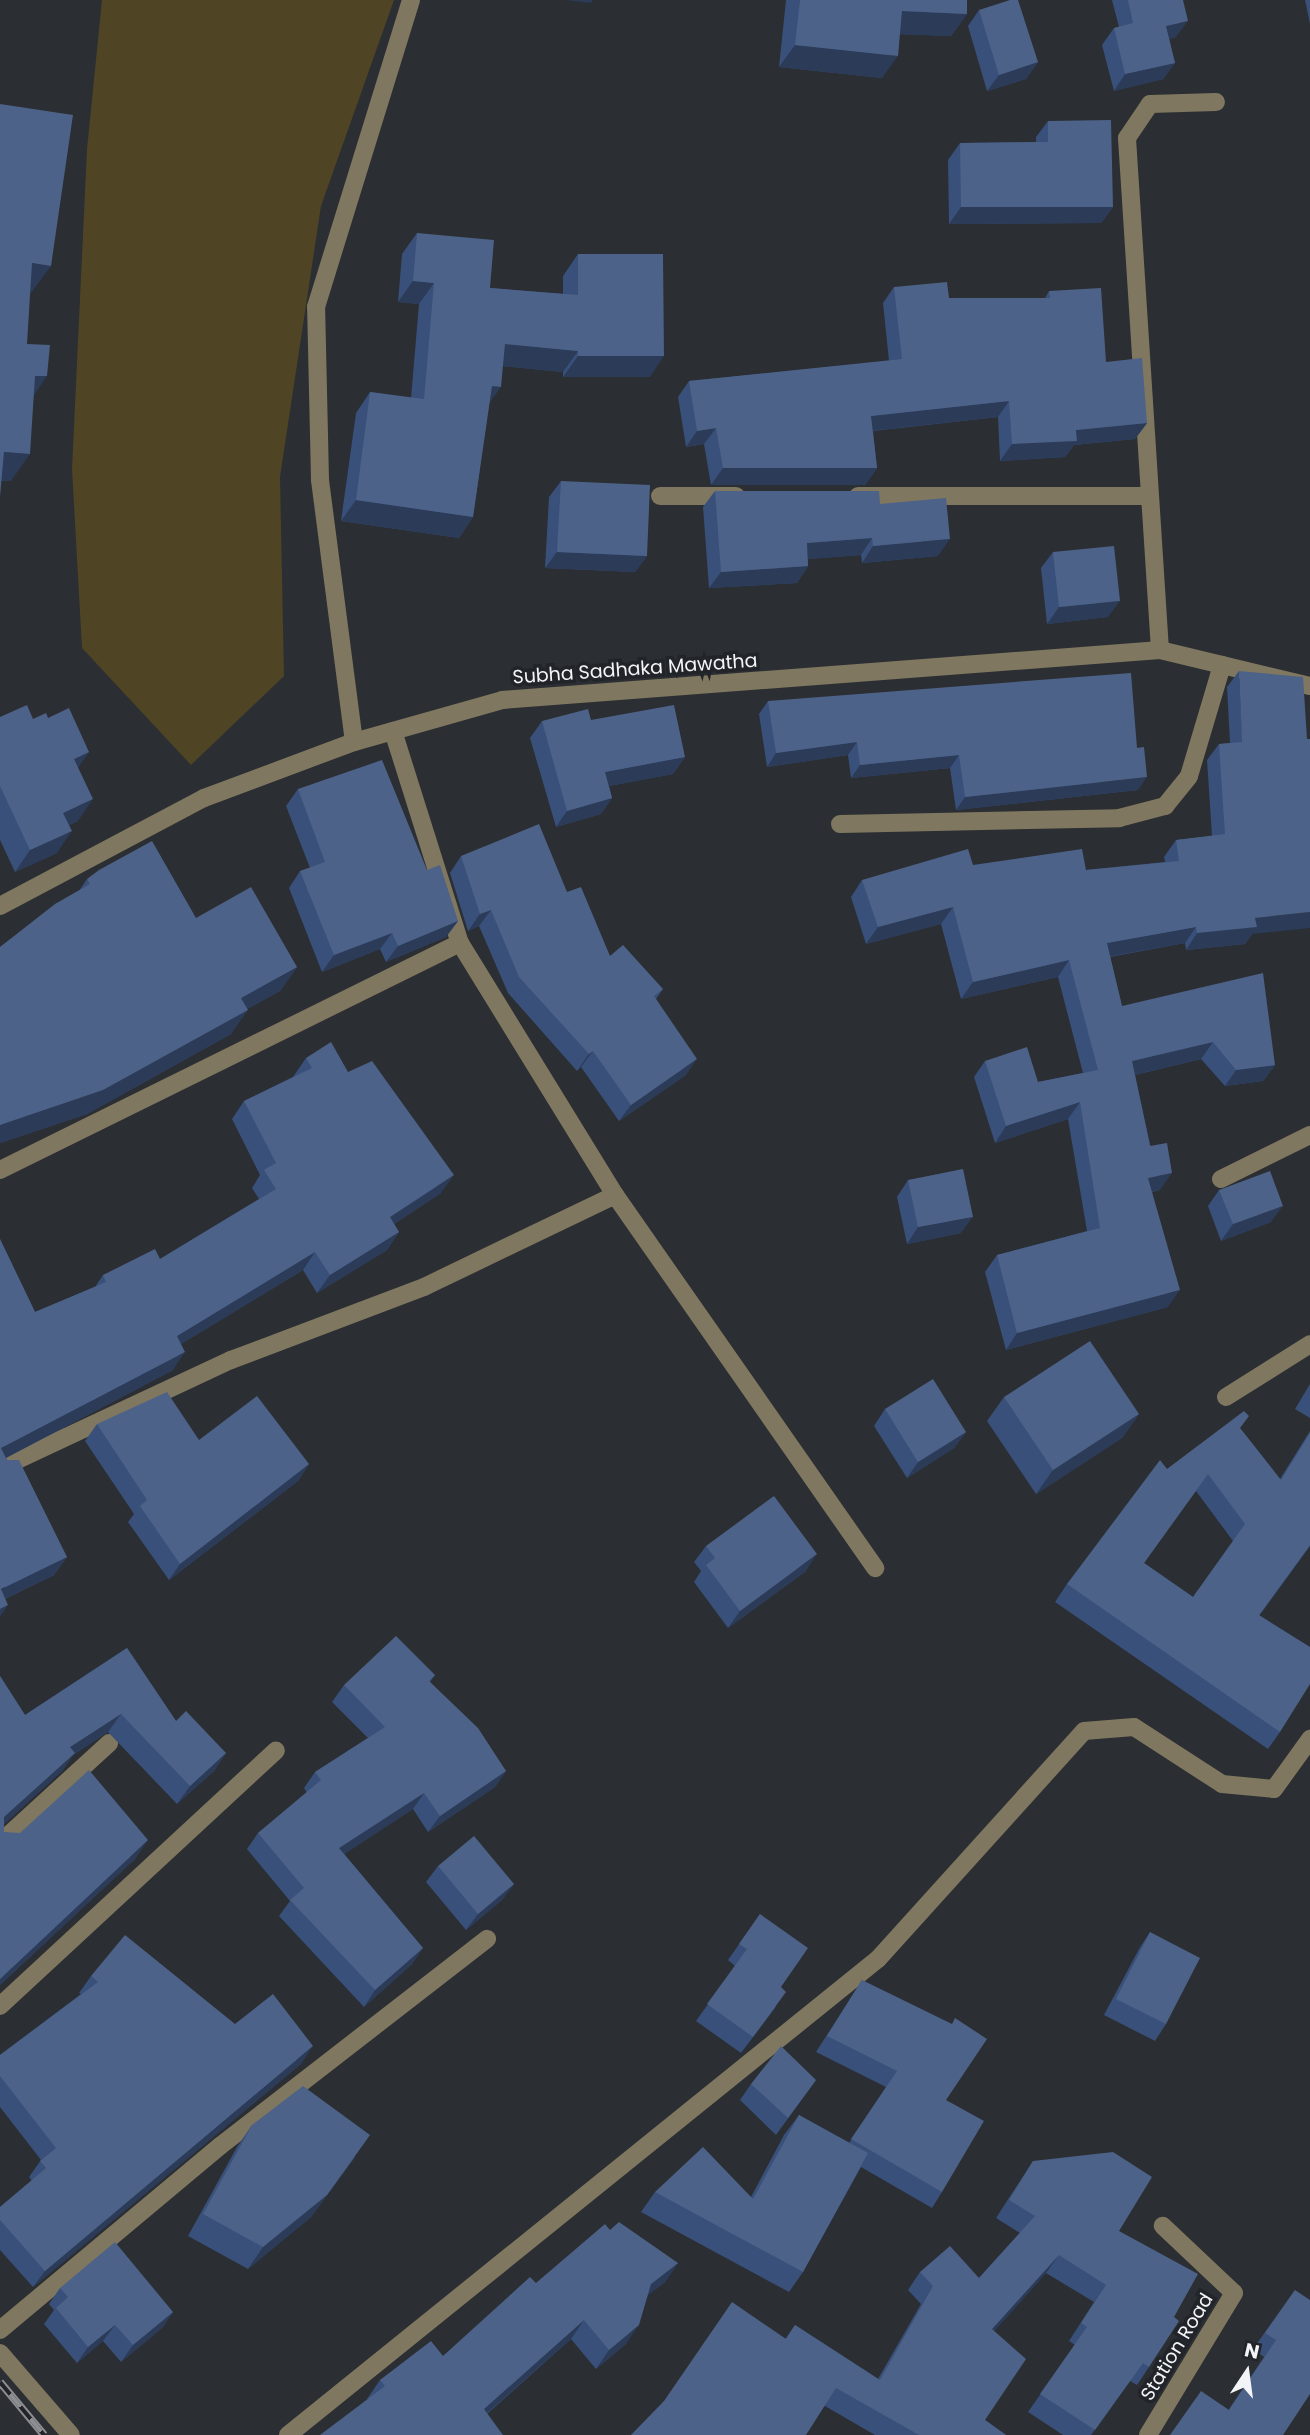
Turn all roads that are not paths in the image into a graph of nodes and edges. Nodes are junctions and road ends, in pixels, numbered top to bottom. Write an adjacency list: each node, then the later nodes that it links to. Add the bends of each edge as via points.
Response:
1 (411, 0): 11 (street, via 316,307 320,479)
2 (1216, 102): 6 (street, via 1150,104 1127,138)
3 (660, 496): 4 (street)
4 (757, 496)
5 (841, 496): 6 (street)
6 (1149, 496): 7 (street)
7 (1160, 650): 8 (street, Subha Sadhaka Mawatha); 10 (street, Subha Sadhaka Mawatha, via 502,700)
8 (1222, 665): 9 (street, Subha Sadhaka Mawatha); 12 (street, via 1189,776 1166,806 1119,818)
9 (1310, 686)
10 (393, 731): 11 (street, Subha Sadhaka Mawatha); 14 (street)
11 (354, 742): 13 (street, Subha Sadhaka Mawatha, via 204,798)
12 (840, 824)
13 (0, 906)
14 (460, 943): 16 (street); 18 (street)
15 (1310, 1135): 17 (street)
16 (0, 1170)
17 (1220, 1179)
18 (615, 1195): 21 (street, via 424,1287 231,1360); 22 (street)
19 (1310, 1344): 20 (street)
20 (1226, 1397)
21 (0, 1468)
22 (875, 1568)
23 (1310, 1739): 33 (street, via 1275,1789 1222,1784 1134,1727 1084,1731 878,1959)
24 (109, 1743): 26 (street)
25 (276, 1750): 28 (street)
26 (0, 1843)
27 (487, 1939): 30 (street, via 220,2146)
28 (0, 2006)
29 (1163, 2226): 34 (street, Station Road, via 1234,2293)
30 (0, 2330)
31 (0, 2353): 32 (street)
32 (71, 2435)
33 (288, 2435)
34 (1149, 2435)

